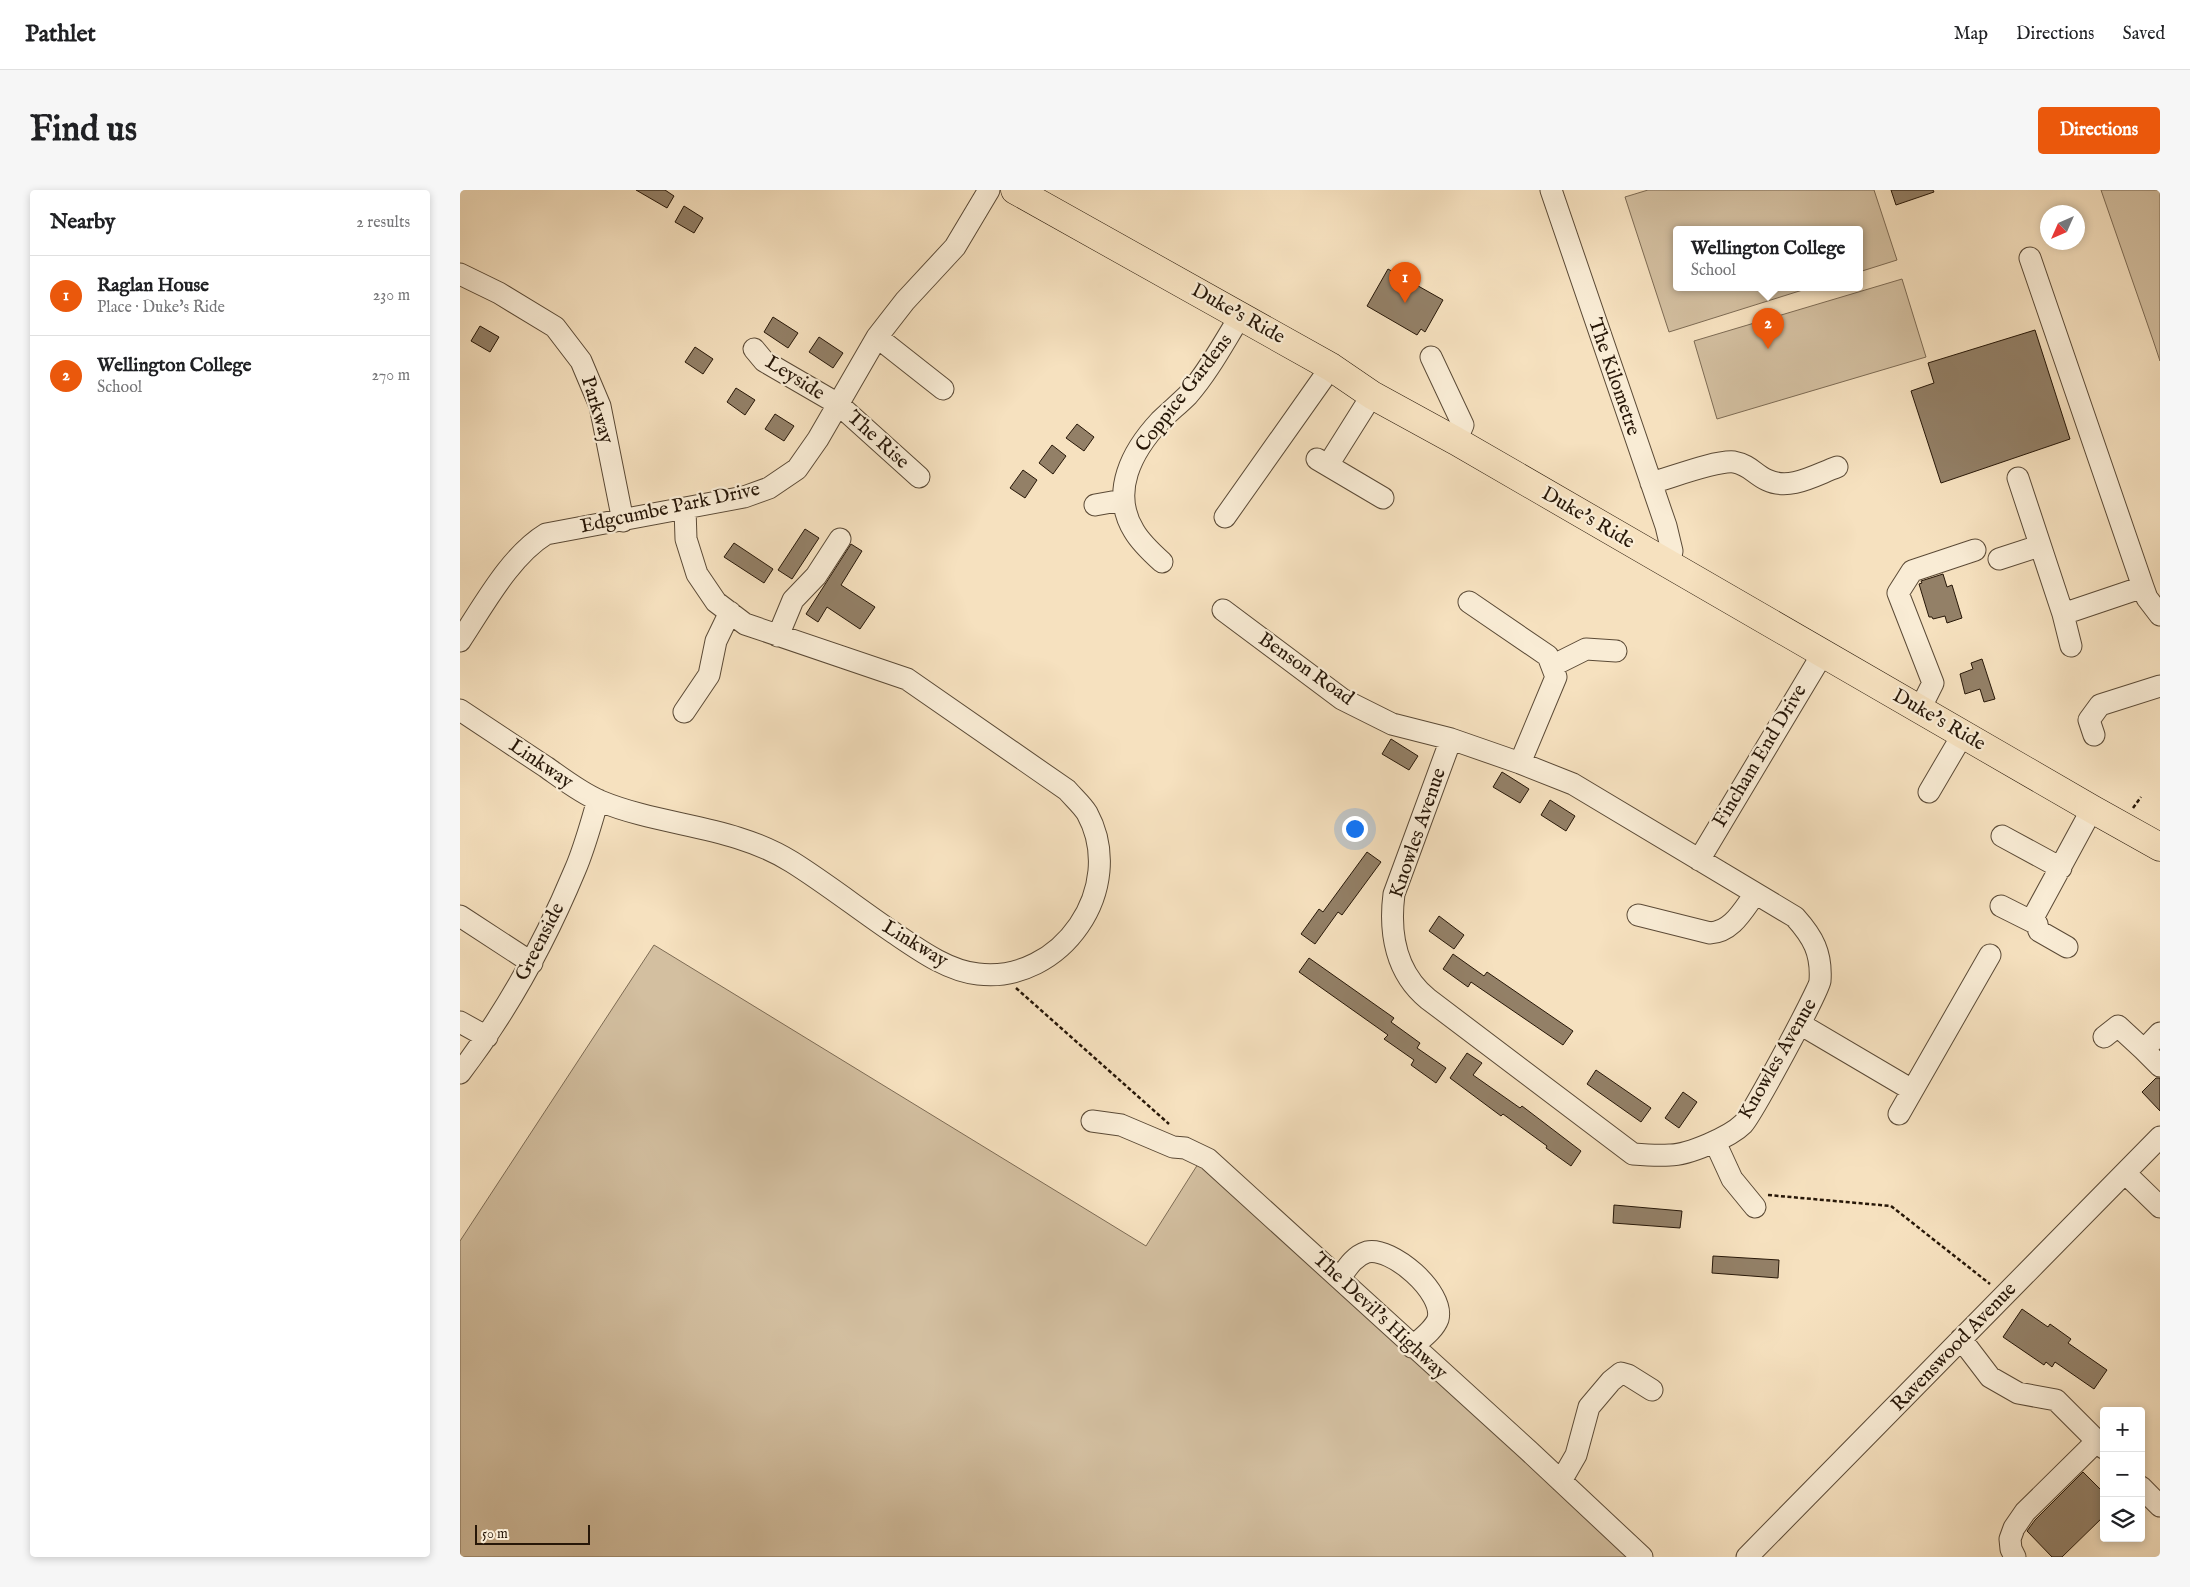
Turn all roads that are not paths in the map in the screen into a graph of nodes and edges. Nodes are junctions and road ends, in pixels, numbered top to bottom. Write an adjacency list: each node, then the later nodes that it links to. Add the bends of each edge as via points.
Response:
1 (989, 190): 7 (street, Edgcumbe Park Drive, via 955,247 905,300)
2 (1016, 190): 6 (main road, Duke's Ride)
3 (1551, 190): 18 (street, The Kilometre)
4 (2030, 258): 31 (street)
5 (460, 274): 24 (street, Parkway, via 555,327 582,361 600,406)
6 (1241, 315): 10 (main road, Duke's Ride); 20 (street, Coppice Gardens, via 1214,360 1188,394 1159,422 1138,449 1124,480)
7 (877, 337): 11 (street); 13 (street, Edgcumbe Park Drive)
8 (754, 349): 13 (street, Leyside, via 764,361)
9 (1431, 357): 14 (street, via 1463,425)
10 (1331, 367): 12 (main road, Duke's Ride); 23 (street)
11 (943, 389)
12 (1372, 395): 14 (main road, Duke's Ride); 19 (street, via 1323,462)
13 (838, 404): 16 (street, The Rise); 22 (street, Edgcumbe Park Drive, via 797,469 769,488 744,497)
14 (1456, 441): 30 (main road, Duke's Ride)
15 (1837, 467): 18 (street, via 1788,485 1767,480 1749,466 1732,462)
16 (919, 477)
17 (2018, 478): 26 (street)
18 (1651, 483): 30 (street, The Kilometre, via 1672,551)
19 (1383, 498)
20 (1122, 500): 21 (street); 29 (street, Coppice Gardens, via 1133,530)
21 (1095, 505)
22 (685, 508): 24 (street, Edgcumbe Park Drive); 34 (street, Linkway, via 686,539 697,574 716,602)
23 (1225, 517)
24 (624, 520): 37 (street, Edgcumbe Park Drive, via 546,534 536,540 512,564)
25 (840, 539): 38 (street, via 816,576 794,600)
26 (2039, 546): 28 (street); 35 (street)
27 (1975, 550): 44 (street, via 1912,570 1898,593 1933,683)
28 (1999, 558)
29 (1162, 562)
30 (1669, 565): 41 (main road, Duke's Ride)
31 (2143, 587): 35 (street); 36 (street)
32 (1469, 602): 42 (street, via 1548,656)
33 (1223, 610): 49 (street, Benson Road, via 1342,699 1392,724)
34 (730, 612): 38 (street, Linkway, via 745,624); 46 (street, via 716,640 709,675)
35 (2062, 614): 39 (street)
36 (2160, 616)
37 (461, 636)
38 (778, 636): 52 (street, Linkway, via 907,679 1067,790 1086,813 1097,844 1098,866 1096,886 1078,928 1064,946 1022,970 1001,975 976,974 923,953 790,861 744,839 622,809)
39 (2071, 646)
40 (1616, 652): 42 (street, via 1586,649)
41 (1822, 653): 44 (main road, Duke's Ride); 56 (street, Fincham End Drive)
42 (1552, 666): 50 (street, via 1556,677)
43 (2160, 686): 48 (street, via 2100,705 2089,720)
44 (1920, 709): 47 (main road, Duke's Ride)
45 (460, 710): 52 (street, Linkway)
46 (684, 712)
47 (1963, 734): 51 (street); 53 (main road, Duke's Ride)
48 (2094, 735)
49 (1450, 740): 50 (street, Knowles Avenue); 78 (street, Knowles Avenue, via 1394,894 1391,914 1395,943 1404,970 1415,987 1632,1154 1673,1156)
50 (1520, 763): 56 (street, Knowles Avenue, via 1573,784)
51 (1929, 792)
52 (598, 800): 65 (street, Greenside, via 576,868)
53 (2092, 809): 55 (main road, Duke's Ride); 57 (street)
54 (2002, 836): 57 (street)
55 (2160, 847)
56 (1699, 860): 58 (street, Knowles Avenue)
57 (2061, 868): 62 (street, via 2034,916)
58 (1756, 894): 60 (street, via 1732,924 1716,933); 67 (street, Knowles Avenue, via 1795,917 1810,933 1819,956 1820,984)
59 (2001, 906): 62 (street)
60 (1638, 915)
61 (460, 916): 65 (street)
62 (2037, 924): 63 (street, via 2039,931)
63 (2067, 947)
64 (1990, 954): 74 (street)
65 (532, 963): 70 (street, Greenside)
66 (460, 1022): 70 (street)
67 (1800, 1024): 74 (street); 78 (street, Knowles Avenue, via 1743,1124)
68 (2111, 1031): 71 (street)
69 (2160, 1032): 71 (street)
70 (488, 1037): 73 (street, Greenside)
71 (2144, 1050): 72 (street)
72 (2160, 1066)
73 (460, 1073)
74 (1912, 1090): 75 (street)
75 (1899, 1114)
76 (1092, 1120): 82 (street, The Devil's Highway, via 1121,1125 1208,1159)
77 (2160, 1137): 79 (street, Ravenswood Avenue)
78 (1715, 1142): 80 (street, via 1732,1179)
79 (2124, 1173): 81 (street); 83 (street, Ravenswood Avenue)
80 (1750, 1200)
81 (2160, 1207)
82 (1340, 1278): 84 (street, The Devil's Highway); 84 (street, via 1356,1257 1368,1252 1381,1253 1406,1266 1425,1284 1434,1295 1438,1319)
83 (1962, 1339): 86 (street, via 1990,1377 2018,1393 2056,1400); 91 (street, Ravenswood Avenue)
84 (1412, 1347): 87 (street, The Devil's Highway)
85 (1652, 1390): 87 (street, via 1621,1373 1611,1381 1588,1407 1576,1455)
86 (2100, 1445): 92 (street, via 2025,1512 2010,1539)
87 (1561, 1481): 90 (street, The Devil's Highway)
88 (2145, 1491): 89 (street)
89 (2160, 1506)
90 (1642, 1557)
91 (1747, 1557)
92 (2015, 1557)

